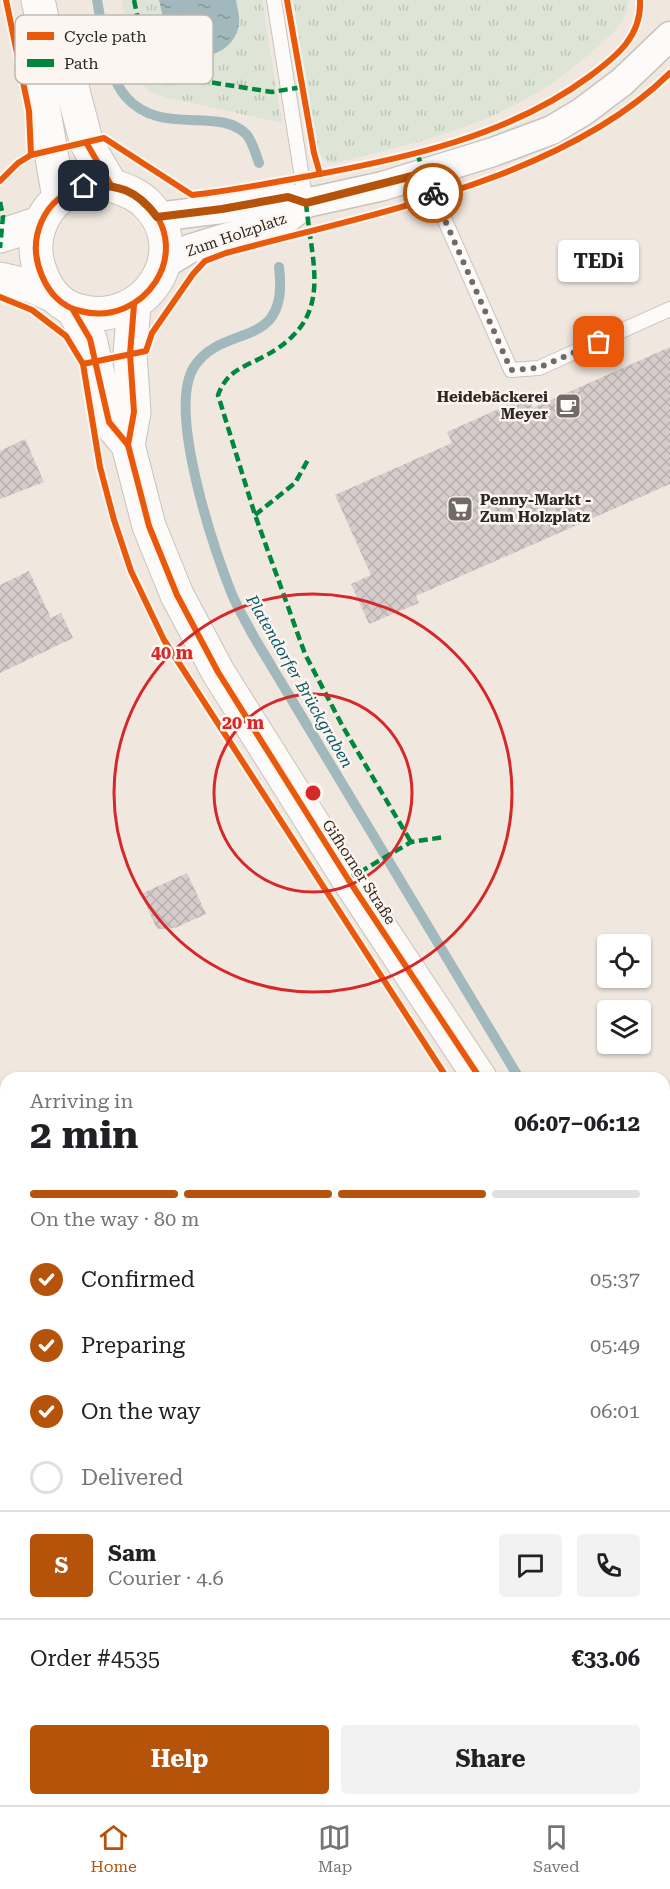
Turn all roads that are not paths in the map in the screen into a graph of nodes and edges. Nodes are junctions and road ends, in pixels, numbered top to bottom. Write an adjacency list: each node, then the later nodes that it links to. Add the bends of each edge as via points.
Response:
1 (38, 0): 3 (street, Gifhorner Straße)
2 (274, 0): 9 (lane)
3 (41, 15)
4 (670, 36): 7 (street, Zum Holzplatz, via 622,82 552,130)
5 (39, 84): 10 (street, Gifhorner Straße, via 53,151)
6 (71, 84): 8 (street, Gifhorner Straße, via 87,144)
7 (424, 173): 9 (street, Zum Holzplatz); 17 (lane, via 511,370 538,368)
8 (111, 185): 10 (street, via 84,186); 11 (street, via 134,193)
9 (306, 203): 11 (street, Zum Holzplatz, via 288,197); 13 (street, Zum Holzplatz, via 287,219 189,249)
10 (49, 211): 12 (street); 15 (street, Gifhorner Straße, via 34,244 35,261)
11 (157, 217): 13 (street, via 165,240)
12 (0, 236)
13 (163, 265): 16 (street, via 151,291)
14 (0, 279): 15 (street, via 32,286)
15 (63, 302): 16 (street, via 93,315); 18 (street, Gifhorner Straße, via 90,339 109,422)
16 (134, 305): 18 (street, Gifhorner Straße, via 130,354 134,412)
17 (670, 309)
18 (128, 445): 19 (street, Gifhorner Straße, via 148,526 177,595 218,672)
19 (476, 1072)

